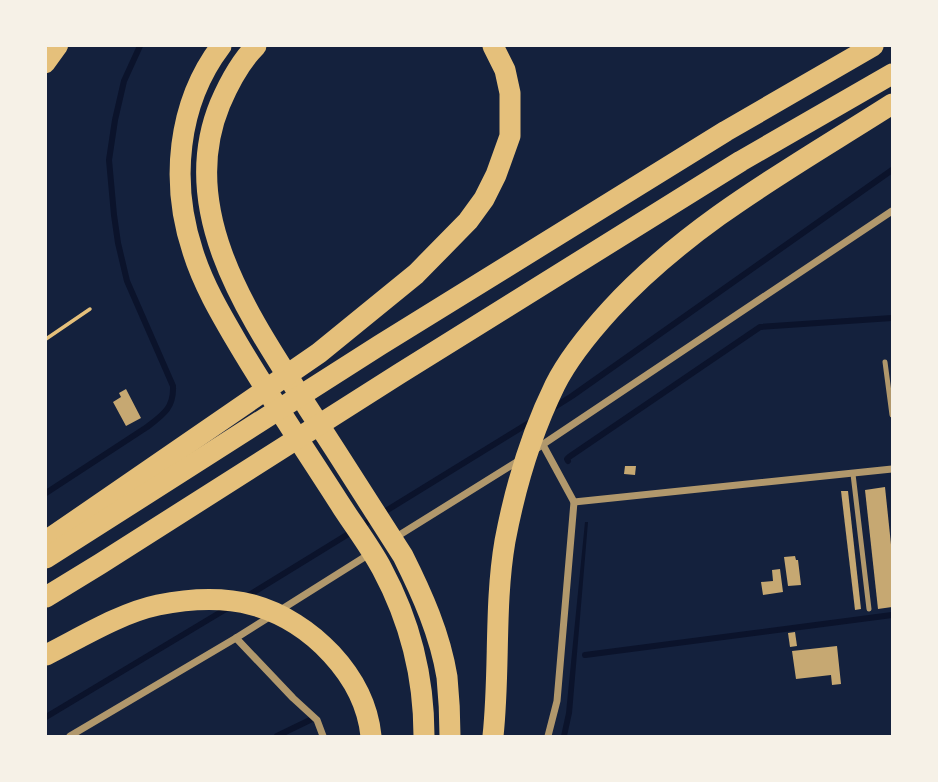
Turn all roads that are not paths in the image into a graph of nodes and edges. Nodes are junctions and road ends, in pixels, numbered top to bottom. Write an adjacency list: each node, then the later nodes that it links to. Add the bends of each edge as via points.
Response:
1 (59, 46): 6 (main road)
2 (221, 46): 19 (highway, via 203,73 188,111 181,151 180,191 193,254 251,365)
3 (256, 46): 17 (highway, via 235,74 210,138 208,190 218,243 272,352)
4 (493, 46): 16 (highway, via 508,81 510,136 496,175 468,221 416,274 319,353)
5 (873, 46): 18 (highway, via 726,131)
6 (46, 64)
7 (892, 74): 20 (highway, via 741,161)
8 (892, 104): 29 (highway, via 732,206 653,268 593,329 555,384 527,453 505,543)
9 (892, 211): 12 (street)
10 (886, 362): 11 (lane)
11 (892, 415)
12 (543, 445): 15 (street); 17 (street)
13 (892, 469): 14 (street)
14 (853, 474): 15 (street); 21 (lane)
15 (574, 502): 30 (street, via 557,701)
16 (46, 541)
17 (396, 548): 28 (highway, via 430,614 440,647)
18 (46, 558)
19 (380, 559): 22 (street); 27 (highway, via 416,655)
20 (46, 597)
21 (869, 608)
22 (236, 638): 24 (street); 25 (street, via 317,720)
23 (46, 655): 26 (highway, via 154,606 196,601 253,605 320,640 358,691)
24 (72, 736)
25 (323, 737)
26 (371, 737)
27 (424, 737)
28 (450, 737)
29 (493, 737)
30 (548, 737)

